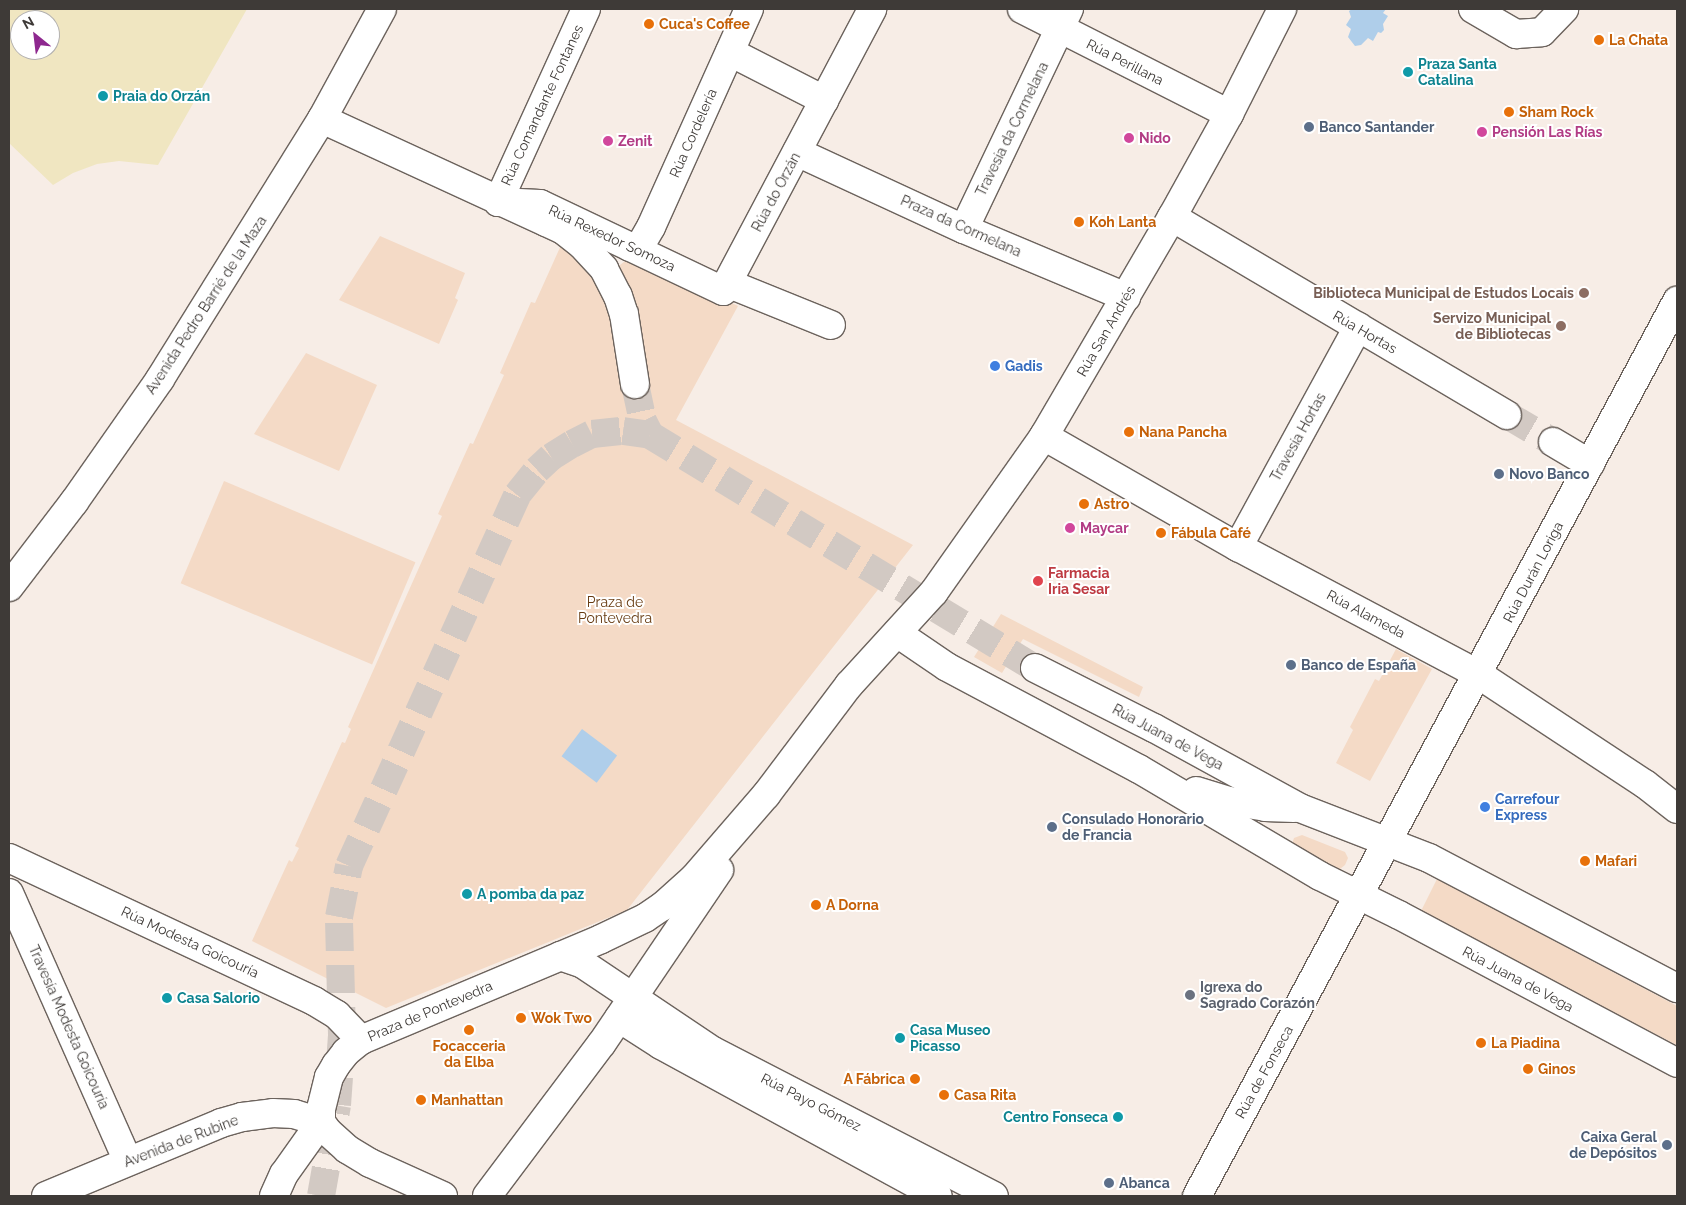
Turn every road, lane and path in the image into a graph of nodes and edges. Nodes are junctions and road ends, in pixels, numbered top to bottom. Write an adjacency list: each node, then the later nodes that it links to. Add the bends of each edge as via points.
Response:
1 (382, 9): 13 (street, Avenida Pedro Barrié de la Maza)
2 (586, 9): 15 (street, Rúa Comandante Fontanes)
3 (749, 9): 10 (street, Rúa Cordelería)
4 (872, 9): 11 (street, Rúa do Orzán)
5 (1022, 9): 9 (street, Rúa Perillana)
6 (1282, 9): 12 (street, Rúa San Andrés)
7 (1473, 9): 8 (street, via 1516,34 1542,32)
8 (1564, 9)
9 (1065, 19): 12 (street, Rúa Perillana); 17 (street, Travesía da Cormelana)
10 (730, 52): 11 (street); 18 (street, Rúa Cordelería, via 643,243)
11 (824, 100): 14 (street, Rúa do Orzán)
12 (1229, 114): 16 (street, Rúa San Andrés)
13 (322, 119): 15 (street, Rúa Rexedor Somoza); 30 (street, Avenida Pedro Barrié de la Maza, via 160,379 74,502)
14 (797, 152): 17 (street, Praza da Cormelana); 19 (street, Rúa do Orzán)
15 (498, 202): 18 (street, Rúa Rexedor Somoza, via 540,204); 24 (street, Rúa Rexedor Somoza, via 563,230 604,269 624,314)
16 (1172, 217): 20 (street, Rúa San Andrés); 23 (street, Rúa Hortas)
17 (964, 229): 20 (street, Praza da Cormelana)
18 (630, 247): 19 (street, Rúa Rexedor Somoza)
19 (725, 287): 22 (street)
20 (1126, 297): 26 (street, Rúa San Andrés)
21 (1677, 301): 28 (street, Rúa Durán Loriga)
22 (831, 325)
23 (1358, 327): 25 (street, Rúa Hortas); 29 (street, Travesía Hortas)
24 (635, 384)
25 (1507, 415)
26 (1044, 436): 29 (street, Rúa Alameda); 31 (street, Rúa San Andrés, via 934,592)
27 (1553, 442): 28 (street)
28 (1590, 464): 33 (street, Rúa Durán Loriga)
29 (1238, 547): 33 (street, Rúa Alameda)
30 (9, 587)
31 (897, 633): 34 (street, Rúa Juana de Vega, via 947,668); 37 (street, Praza de Pontevedra, via 849,685)
32 (1035, 668): 38 (street, Rúa Juana de Vega, via 1154,728)
33 (1478, 674): 35 (street, Rúa Alameda); 40 (street, Rúa Durán Loriga)
34 (1139, 769): 38 (street, Rúa Juana de Vega, via 1229,801); 43 (street, Rúa Juana de Vega, via 1320,876)
35 (1645, 784): 36 (street); 39 (street, Rúa Alameda)
36 (1677, 790)
37 (763, 799): 44 (street, Praza de Pontevedra, via 694,878 663,906 625,928); 46 (street, Praza de Pontevedra)
38 (1300, 808): 40 (street, Rúa Juana de Vega)
39 (1677, 809)
40 (1389, 842): 43 (street); 45 (street, Rúa Juana de Vega, via 1429,858)
41 (9, 858): 47 (street, Rúa Modesta Goicouría, via 291,989 337,1015)
42 (9, 894): 50 (street, Travesía Modesta Goicouría)
43 (1359, 895): 48 (street, Rúa Juana de Vega); 57 (street, Rúa de Fonseca)
44 (560, 956): 46 (street, via 583,964); 47 (street, Praza de Pontevedra)
45 (1677, 988)
46 (633, 999): 54 (street, Praza de Pontevedra); 55 (street, Rúa Payo Gómez, via 669,1049); 56 (street, Rúa Payo Gómez, via 713,1052)
47 (361, 1040): 49 (street, Praza de Pontevedra, via 346,1052 328,1077)
48 (1677, 1063)
49 (321, 1122): 50 (street, Avenida de Rubine, via 273,1112 242,1117); 52 (street, via 284,1174); 53 (street, via 347,1149 395,1176)
50 (128, 1161): 51 (street, Avenida de Rubine)
51 (46, 1196)
52 (274, 1196)
53 (443, 1196)
54 (487, 1196)
55 (938, 1196)
56 (994, 1196)
57 (1197, 1196)

